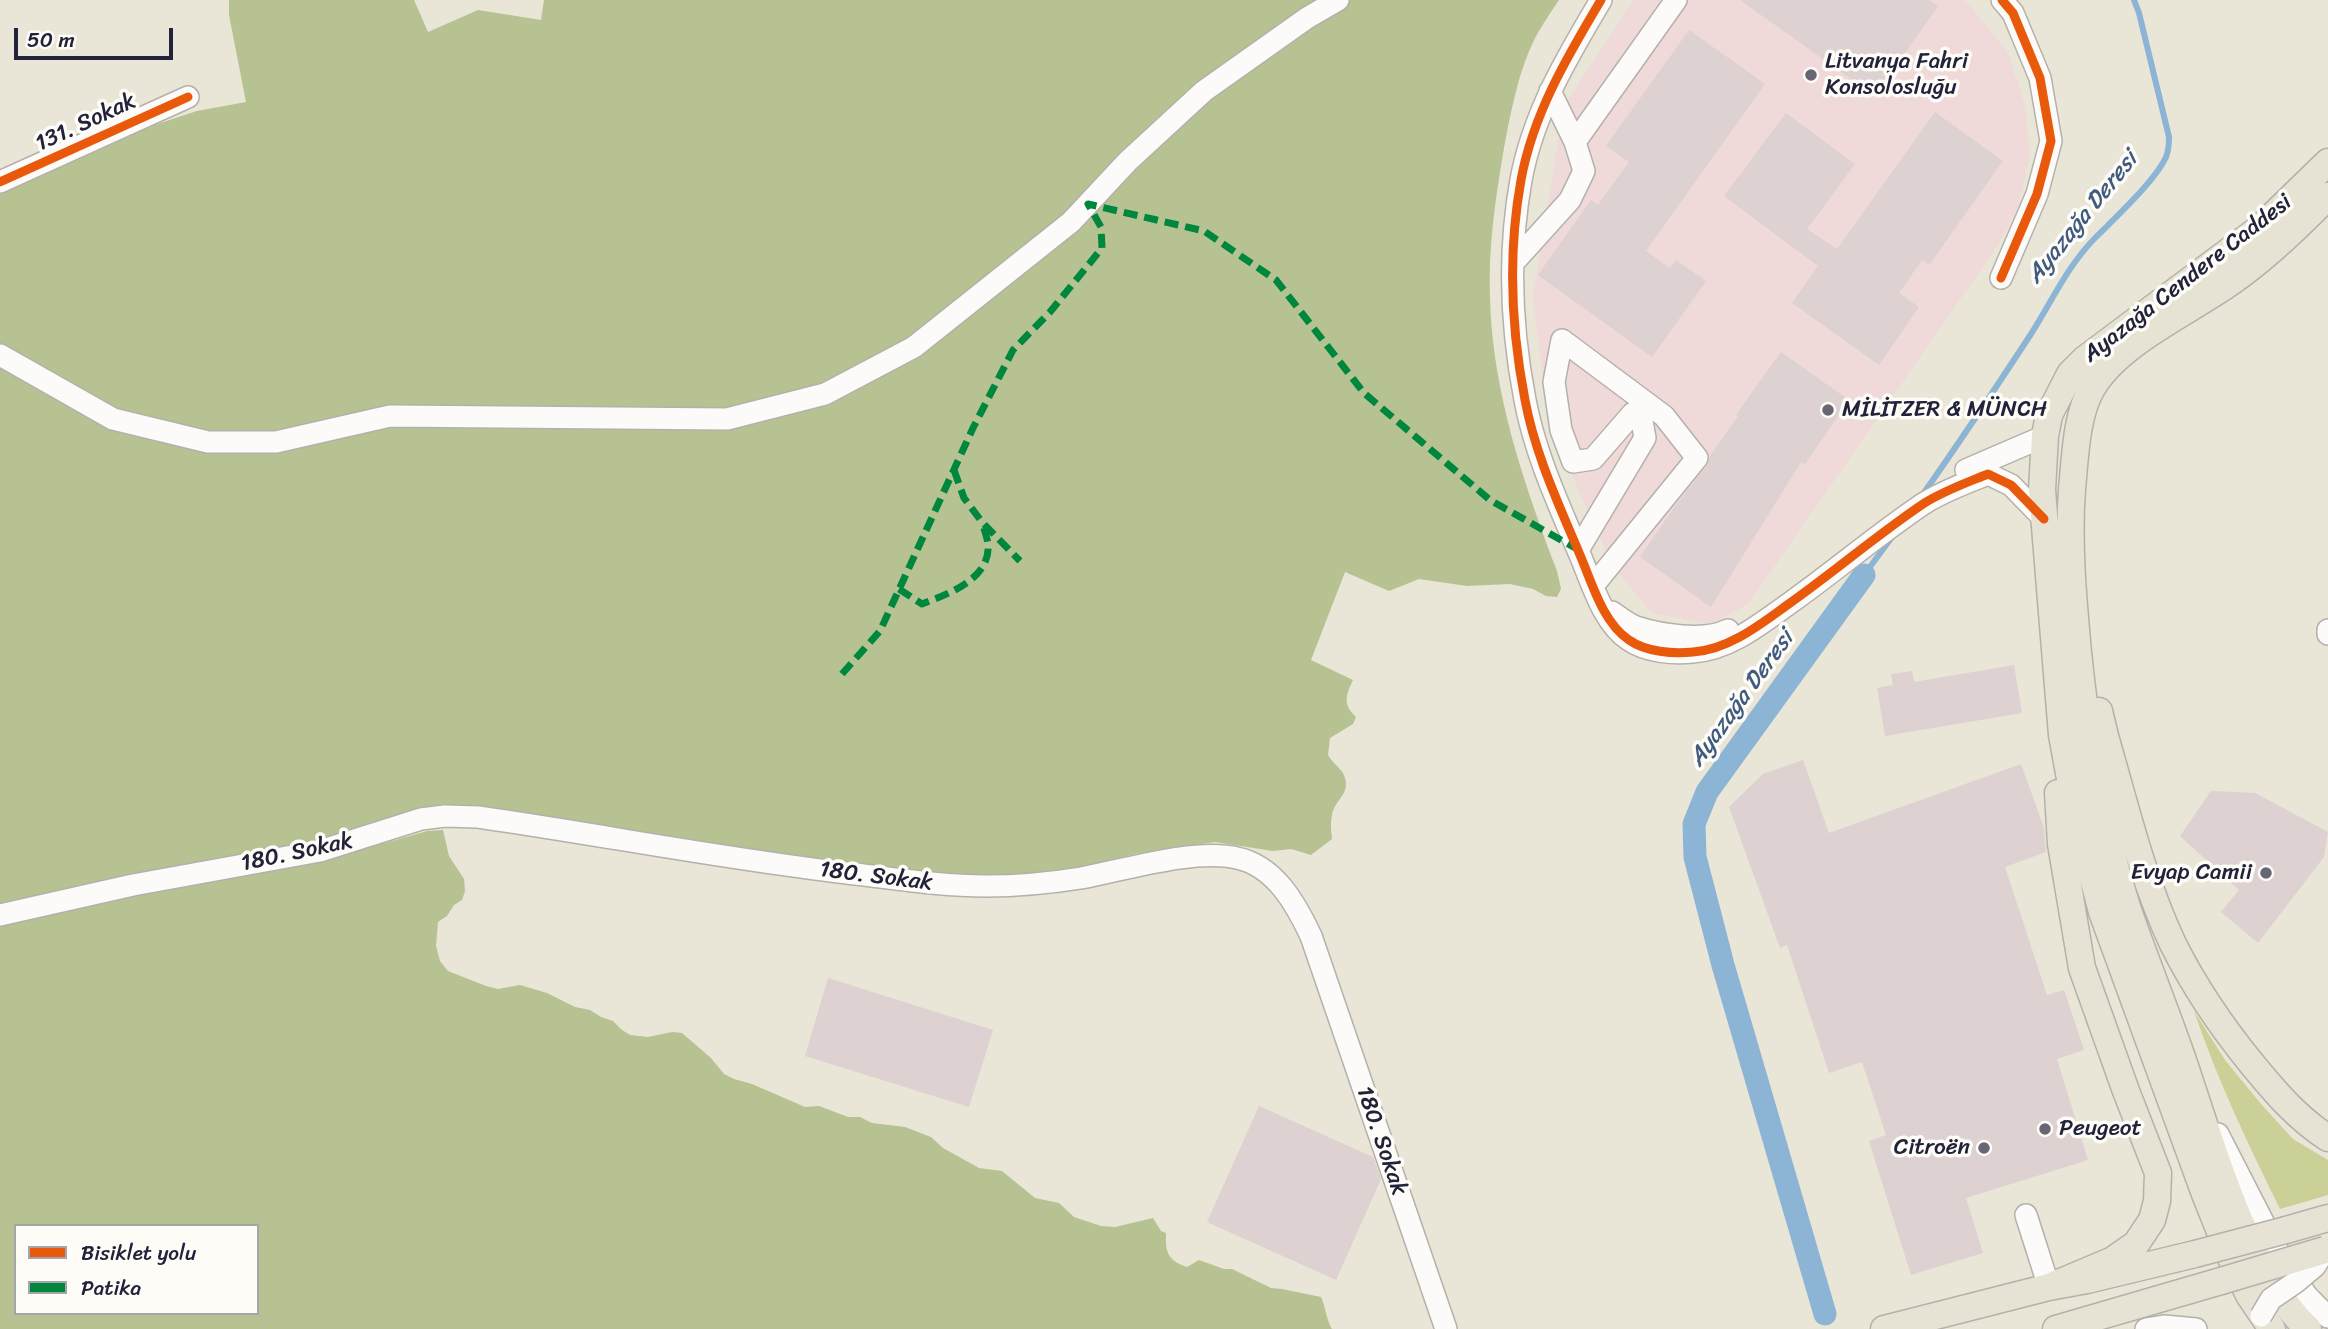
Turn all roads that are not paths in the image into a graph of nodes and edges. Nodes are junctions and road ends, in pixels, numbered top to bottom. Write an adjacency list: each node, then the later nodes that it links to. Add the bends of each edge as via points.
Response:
1 (1338, 0): 13 (street, via 1204,91 1071,222 914,347 825,394 727,419 390,416 276,442 208,442 113,419)
2 (1601, 0): 5 (street)
3 (1676, 0): 7 (street)
4 (2002, 0): 12 (street, via 2013,13 2040,78 2051,141 2037,194)
5 (1550, 91): 7 (street); 11 (street, via 1530,138)
6 (188, 97): 9 (street, 131. Sokak)
7 (1575, 142): 11 (street, via 1584,171 1570,200)
8 (2328, 162): 14 (main road, Ayazağa Cendere Caddesi, via 2260,228 2070,373 2049,415)
9 (0, 182)
10 (2328, 196): 19 (main road, Ayazağa Cendere Caddesi, via 2288,237 2232,282 2120,354 2092,388 2077,432 2070,520)
11 (1514, 262): 17 (street, via 1513,296 1525,401 1542,460)
12 (2001, 278)
13 (0, 355)
14 (2045, 436): 15 (street); 16 (main road, Ayazağa Cendere Caddesi)
15 (1955, 481): 16 (street, via 1987,474 2000,478); 18 (street, via 1915,497 1863,541 1723,633 1676,635 1634,626)
16 (2043, 520): 20 (main road, Ayazağa Cendere Caddesi)
17 (1578, 550): 18 (street); 18 (street, via 1645,438 1642,421 1633,412 1593,459 1573,462 1560,430 1554,382 1562,340 1664,416 1697,458)
18 (1597, 596)
19 (2074, 612): 22 (main road, via 2090,753 2102,813 2127,904); 23 (main road, via 2111,758 2150,887 2172,942 2237,1045 2281,1099)
20 (2062, 735): 27 (main road, via 2061,844 2082,968 2158,1172 2157,1201 2136,1244 2113,1260); 29 (main road, via 2102,912 2209,1205)
21 (0, 915): 30 (street, 180. Sokak, via 320,851 421,819 445,816 492,819 789,867 948,885 1032,884 1193,857 1240,858 1279,883 1311,936)
22 (2183, 1061): 28 (street, via 2280,1255 2307,1296); 35 (main road, via 2240,1219 2269,1279)
23 (2328, 1138)
24 (2026, 1215): 27 (street)
25 (2328, 1218): 27 (main road, bridge)
26 (2326, 1249): 29 (street, bridge, via 2315,1266 2272,1299); 32 (main road, bridge)
27 (2049, 1287): 31 (main road)
28 (2328, 1317)
29 (2264, 1325)
30 (1446, 1329)
31 (1884, 1329)
32 (2056, 1329)
33 (2147, 1329): 34 (street)
34 (2196, 1329)
35 (2308, 1329)

